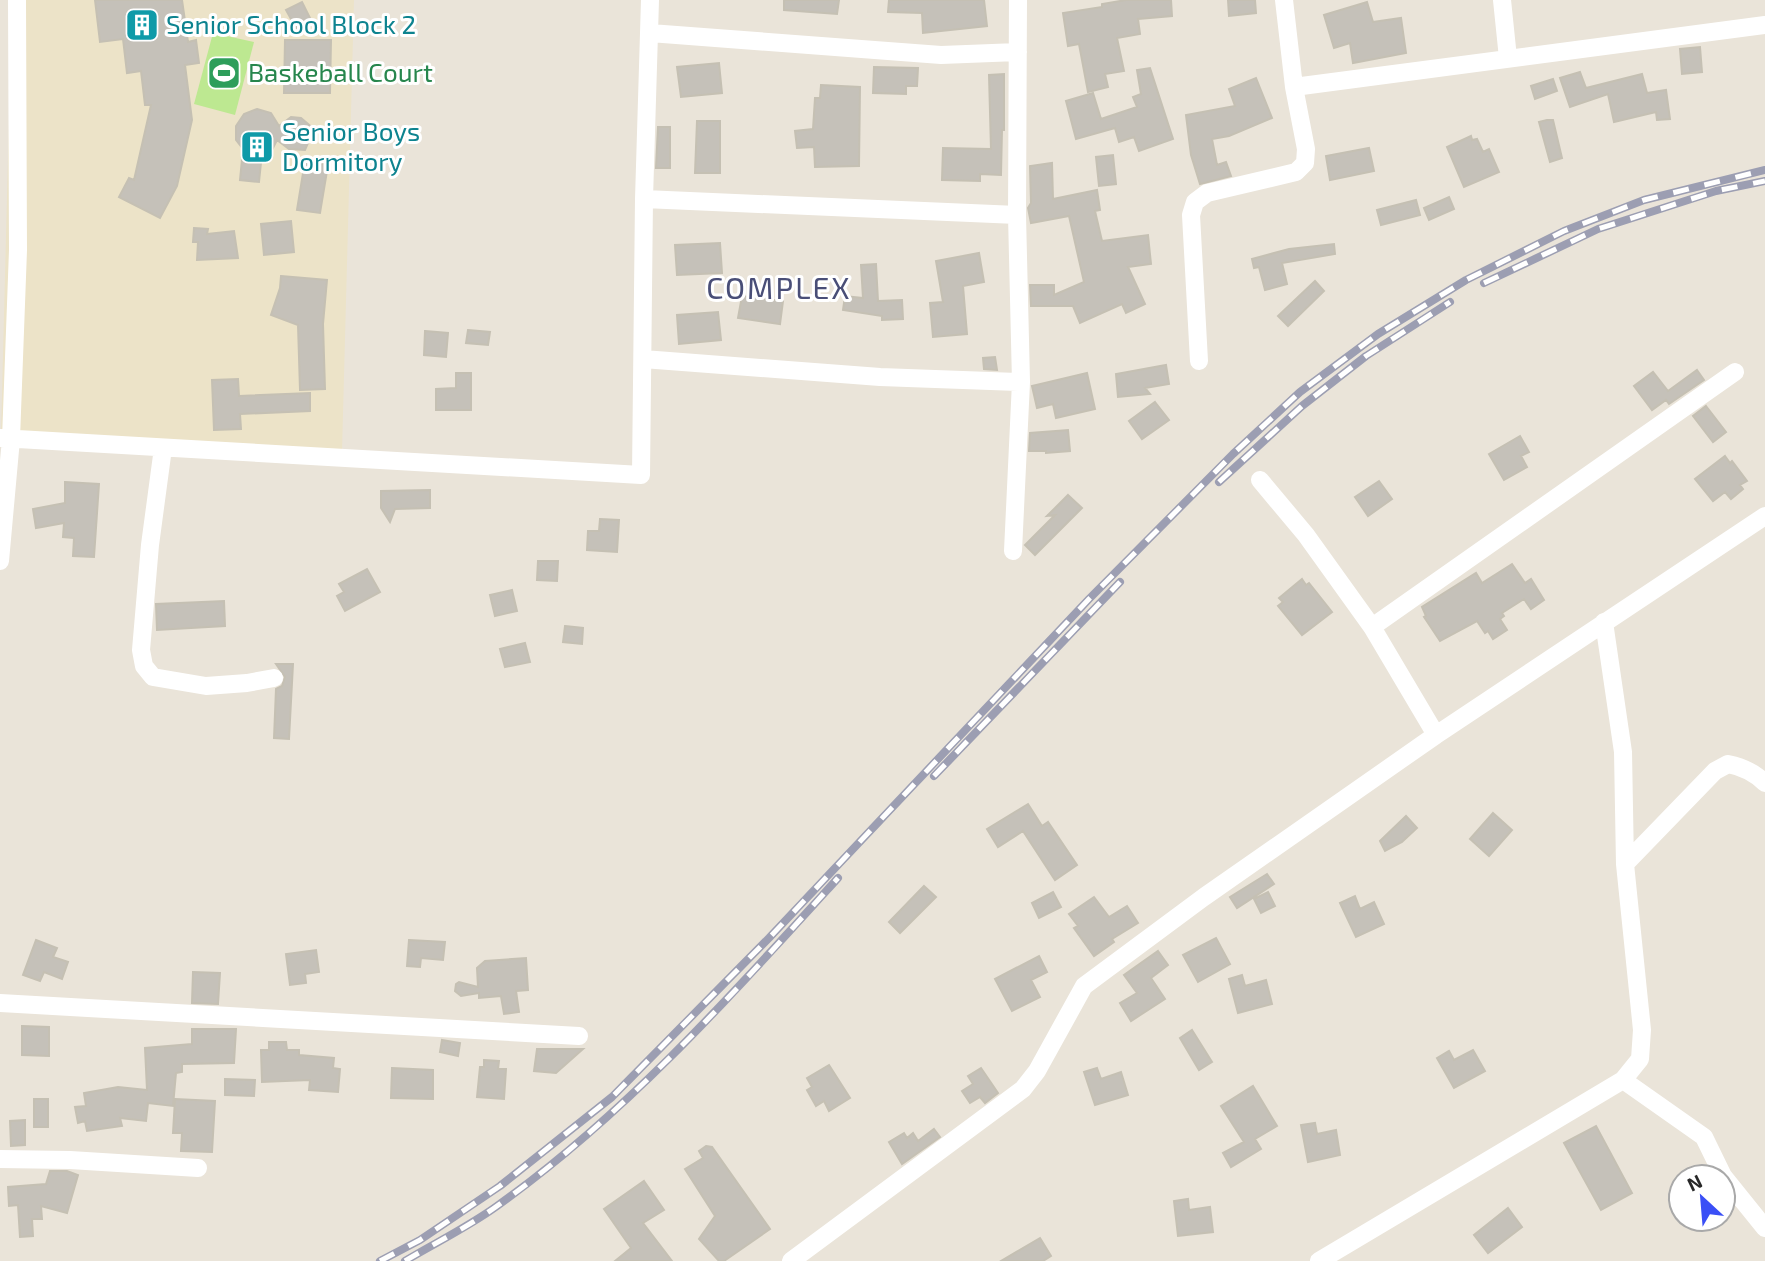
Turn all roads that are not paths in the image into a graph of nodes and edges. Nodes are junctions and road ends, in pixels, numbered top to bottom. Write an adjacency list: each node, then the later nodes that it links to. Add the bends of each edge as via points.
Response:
1 (17, 0): 17 (street, via 19,250)
2 (650, 0): 7 (street)
3 (1018, 0): 8 (street)
4 (1284, 0): 10 (street)
5 (1502, 0): 9 (street)
6 (1765, 25): 9 (street)
7 (650, 33): 8 (street, via 942,55); 11 (street)
8 (1018, 52): 12 (street)
9 (1508, 58): 10 (street)
10 (1294, 87): 14 (street, via 1306,163 1296,172 1207,193 1195,202 1191,215)
11 (644, 199): 12 (street); 13 (street)
12 (1017, 215): 16 (street)
13 (643, 359): 16 (street, via 880,377); 18 (street, via 640,475)
14 (1199, 361)
15 (1735, 372): 25 (street)
16 (1021, 382): 22 (street)
17 (6, 438): 18 (street); 21 (street)
18 (163, 447): 26 (street, via 150,545 141,650 144,666 153,677 206,685)
19 (1260, 480): 25 (street)
20 (1765, 516): 24 (street)
21 (1, 529): 23 (street)
22 (1013, 551)
23 (0, 561)
24 (1604, 622): 27 (street); 29 (street, via 1623,752)
25 (1372, 627): 27 (street)
26 (274, 678)
27 (1436, 735): 36 (street, via 1084,986 1023,1089)
28 (1765, 783): 29 (street, via 1756,774 1728,764 1714,771)
29 (1625, 864): 32 (street, via 1642,1030 1640,1059)
30 (0, 1003): 31 (street)
31 (579, 1036)
32 (1623, 1080): 35 (street, via 1704,1137 1723,1176); 37 (street)
33 (0, 1159): 34 (street)
34 (198, 1168)
35 (1765, 1228)
36 (791, 1261)
37 (1318, 1261)

